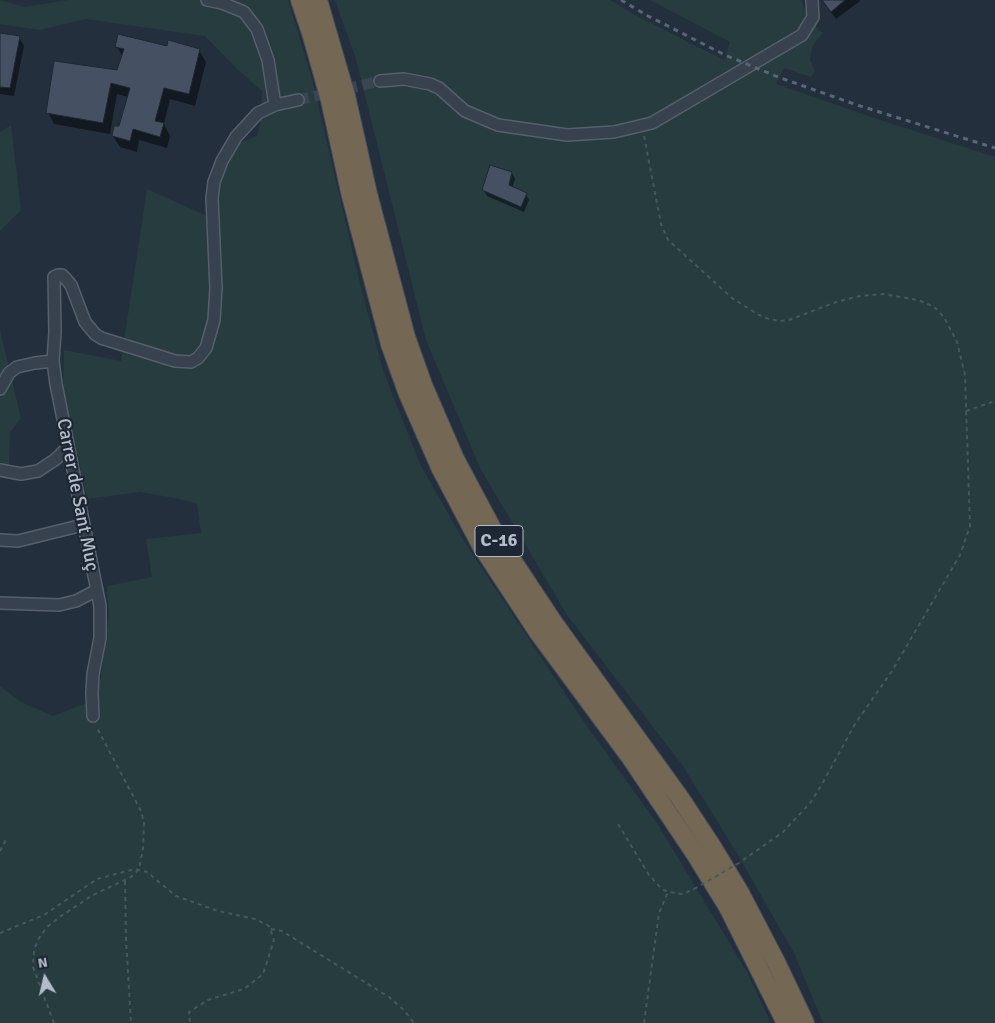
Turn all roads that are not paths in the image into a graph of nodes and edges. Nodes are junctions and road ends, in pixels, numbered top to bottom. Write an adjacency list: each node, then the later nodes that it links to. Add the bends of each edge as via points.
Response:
1 (207, 0): 7 (street, via 244,12 257,29 268,60)
2 (300, 0): 17 (highway, C-16, via 330,100 351,196 390,344 440,467 481,545 538,632 631,758 696,855 728,907)
3 (318, 0): 18 (highway, C-16, via 346,96 406,337 456,459 496,536 711,845 740,893)
4 (812, 0): 5 (street, via 813,17 802,35 652,123 614,132 567,135 498,125 465,111 430,84 404,79)
5 (380, 81)
6 (298, 100): 7 (street)
7 (276, 105): 8 (street, Carrer de Sant Muç, via 258,113 236,136 214,182 216,300 210,338 198,358 191,362 174,361 94,334 71,285 58,275 54,277 53,290 56,332)
8 (53, 361): 9 (street, via 16,367); 10 (street, Carrer de Sant Muç)
9 (0, 389)
10 (68, 447): 11 (street, via 38,471 21,474); 12 (street, Carrer de Sant Muç)
11 (0, 470)
12 (83, 525): 13 (street, via 18,542); 14 (street, Carrer de Sant Muç)
13 (0, 540)
14 (97, 590): 15 (street, via 76,601 59,605); 16 (street, Carrer de Sant Muç, via 100,638 93,674)
15 (0, 603)
16 (93, 716)
17 (786, 1023)
18 (805, 1023)

